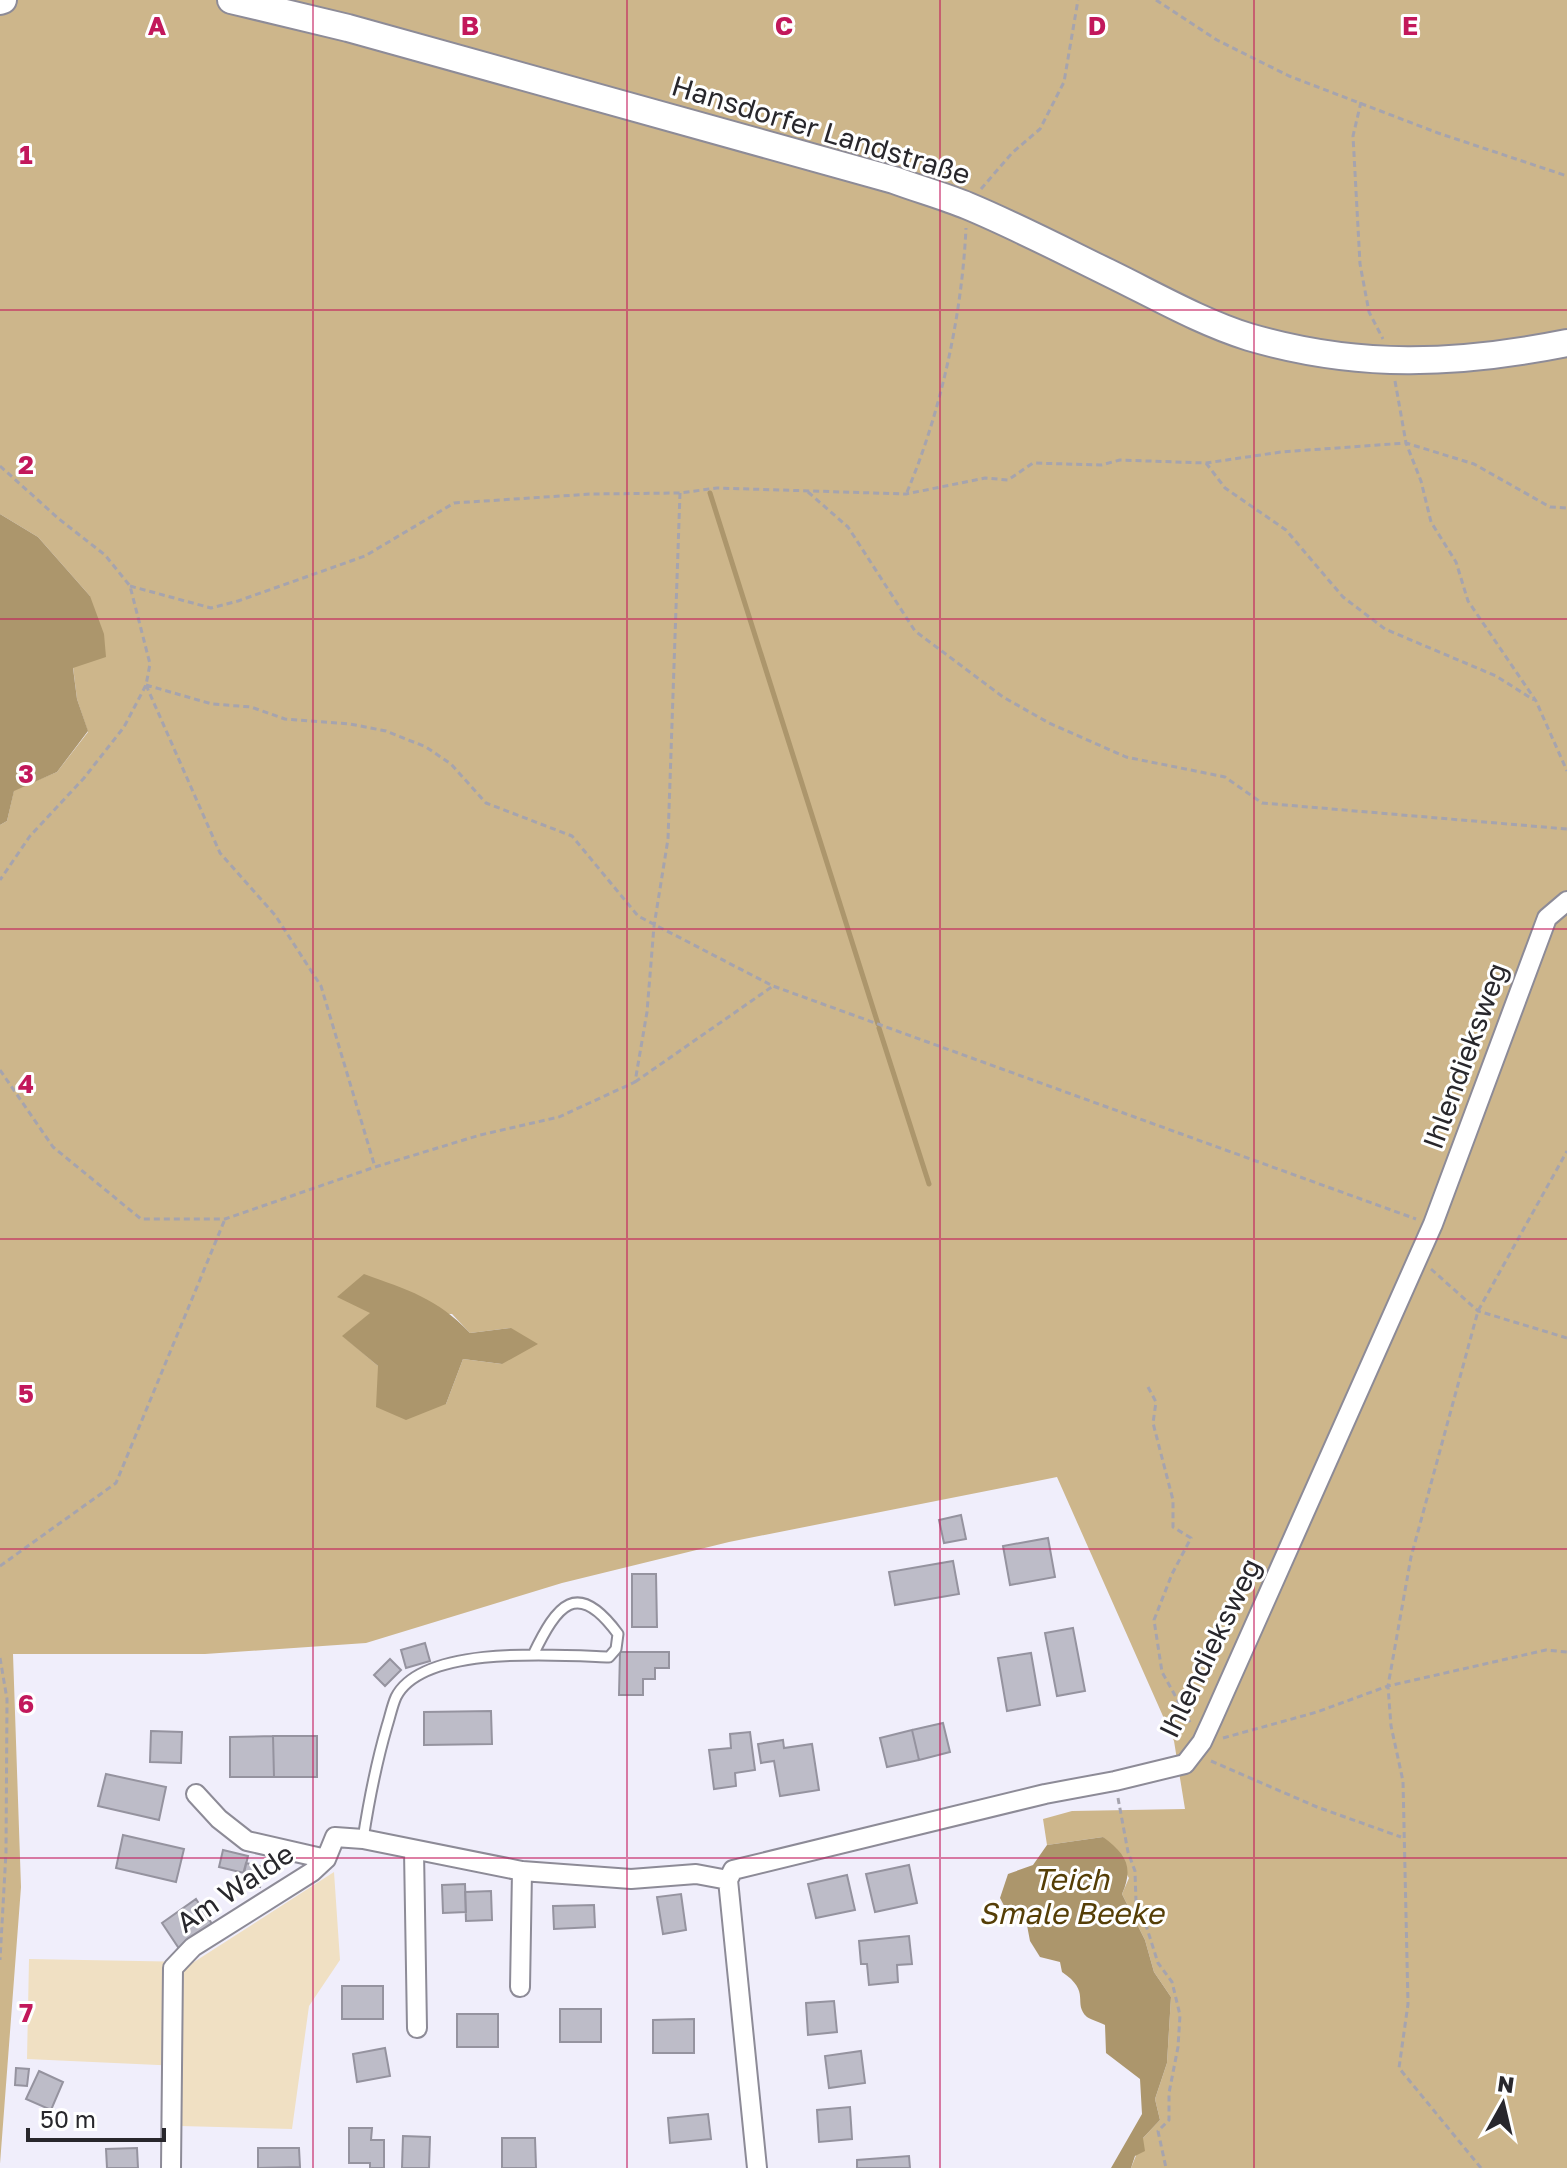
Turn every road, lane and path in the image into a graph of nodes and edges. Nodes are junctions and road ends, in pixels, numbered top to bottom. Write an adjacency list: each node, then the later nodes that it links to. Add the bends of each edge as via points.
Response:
1 (231, 0): 6 (main road, Hansdorfer Landstraße, via 894,180)
2 (1078, 0): 6 (path, via 1064,82 1040,129)
3 (1156, 0): 4 (path, via 1217,40 1289,76)
4 (1361, 102): 5 (path); 8 (path, via 1353,136 1360,264 1369,312)
5 (1567, 176)
6 (967, 206): 8 (main road, Hansdorfer Landstraße, via 1192,315 1249,337); 14 (path, via 955,325 926,447)
7 (1567, 343): 8 (main road, Hansdorfer Landstraße, via 1431,362)
8 (1392, 361): 9 (path)
9 (1406, 443): 10 (path); 15 (path, via 1474,464 1550,507); 18 (path, via 1431,522 1456,562 1468,601)
10 (1206, 463): 14 (path, via 1033,463 1008,480 985,478); 18 (path, via 1225,488 1286,530 1343,597 1385,629 1496,676)
11 (0, 466): 16 (path, via 105,555)
12 (807, 491): 13 (path, via 717,488); 14 (path); 20 (path, via 848,527 915,631 1003,697 1049,723 1126,757 1225,777 1262,803)
13 (680, 493): 16 (path, via 454,503 365,556 211,608); 23 (path, via 668,839)
14 (906, 494)
15 (1567, 508)
16 (130, 586): 17 (path, via 150,664)
17 (146, 685): 21 (path, via 124,727 30,836); 23 (path, via 285,719 386,731 426,747 451,764 486,803 572,836 638,916); 28 (path, via 220,853 275,915 321,986)
18 (1536, 701): 19 (path)
19 (1567, 771)
20 (1567, 829)
21 (0, 880)
22 (1567, 901): 30 (street, Ihlendieksweg, via 1547,918)
23 (654, 926): 24 (path); 26 (path)
24 (773, 986): 26 (path); 30 (path)
25 (0, 1070): 29 (path, via 53,1147 141,1219)
26 (635, 1082): 28 (path, via 559,1117)
27 (1567, 1151): 32 (path)
28 (375, 1167): 29 (path)
29 (225, 1219): 35 (path, via 116,1483)
30 (1433, 1224): 40 (street, Ihlendieksweg)
31 (1428, 1266): 32 (path)
32 (1478, 1311): 33 (path); 39 (path, via 1411,1557)
33 (1567, 1338)
34 (1148, 1387): 40 (path, via 1156,1402 1153,1423 1173,1500 1173,1527 1191,1538 1154,1620 1162,1672 1192,1727)
35 (0, 1566)
36 (1567, 1652): 39 (path, via 1546,1650)
37 (533, 1655): 37 (lane, via 609,1657 618,1634 604,1614 586,1603 569,1604 554,1615); 45 (lane, via 445,1664 415,1676 397,1695 372,1775)
38 (0, 1658): 50 (path, via 7,1714)
39 (1388, 1686): 41 (path); 44 (path, via 1403,1781)
40 (1213, 1718): 41 (street, Ihlendieksweg)
41 (1198, 1748): 42 (street, Ihlendieksweg, via 1185,1764); 44 (path, via 1317,1807)
42 (1115, 1781): 49 (street, Ihlendieksweg, via 733,1870); 55 (path, via 1135,1871 1136,1902 1158,1963 1172,1982 1180,2015 1169,2120 1158,2131)
43 (196, 1794): 47 (street, Am Walde, via 247,1841)
44 (1403, 1837): 56 (path, via 1408,2004 1399,2068)
45 (363, 1839): 46 (street, Am Walde); 47 (street, Am Walde, via 335,1837)
46 (414, 1851): 48 (street, Am Walde); 52 (street)
47 (326, 1859): 53 (street, Am Walde, via 193,1947 173,1968)
48 (522, 1871): 49 (street, Am Walde, via 631,1879 696,1874); 51 (street)
49 (728, 1880): 54 (street)
50 (0, 1960)
51 (520, 1987)
52 (417, 2028)
53 (171, 2168)
54 (757, 2168)
55 (1166, 2168)
56 (1481, 2168)

